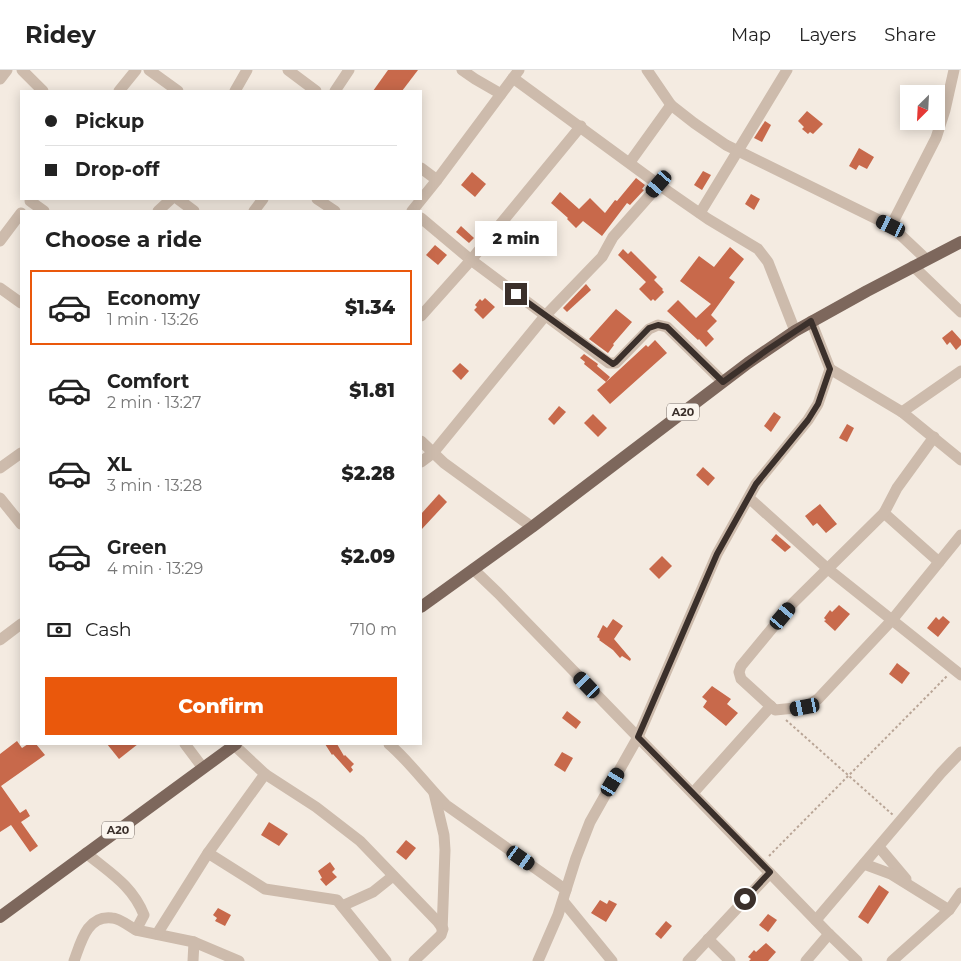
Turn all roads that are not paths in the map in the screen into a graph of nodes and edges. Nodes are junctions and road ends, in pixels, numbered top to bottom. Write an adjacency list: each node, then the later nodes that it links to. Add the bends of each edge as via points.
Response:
1 (7, 70): 13 (street)
2 (22, 70): 14 (street)
3 (136, 70): 15 (street)
4 (149, 70): 16 (street)
5 (247, 70): 17 (street)
6 (288, 70): 18 (street)
7 (349, 70): 19 (street)
8 (462, 70): 20 (street)
9 (647, 70): 21 (street)
10 (787, 70): 23 (street)
11 (954, 70): 42 (street, via 936,138)
12 (516, 74): 20 (street); 22 (street)
13 (0, 79)
14 (42, 90)
15 (120, 90)
16 (177, 90)
17 (236, 90)
18 (315, 90)
19 (336, 90)
20 (501, 94): 26 (street)
21 (671, 105): 23 (street); 24 (street)
22 (580, 126): 24 (street); 46 (street)
23 (738, 151): 39 (street); 42 (street)
24 (630, 162): 27 (street)
25 (422, 169): 26 (street)
26 (438, 180): 28 (street)
27 (659, 184): 39 (street); 52 (street, via 613,237 602,257)
28 (422, 199)
29 (31, 200): 34 (street)
30 (170, 200): 35 (street)
31 (179, 200): 36 (street)
32 (318, 200): 37 (street)
33 (421, 200): 38 (street)
34 (43, 210)
35 (159, 210)
36 (193, 210)
37 (334, 210)
38 (413, 210)
39 (700, 213): 54 (street, via 764,255)
40 (20, 215): 43 (street)
41 (422, 219): 46 (street)
42 (891, 226): 45 (street)
43 (0, 241)
44 (961, 242): 45 (main road, A20)
45 (926, 259): 47 (main road, A20)
46 (471, 260): 51 (street); 52 (street)
47 (913, 266): 50 (street); 53 (main road, A20)
48 (0, 288): 49 (street)
49 (20, 302)
50 (961, 312)
51 (422, 315)
52 (545, 316): 57 (street, via 613,364 649,328 667,327); 61 (street)
53 (811, 321): 54 (main road, A20); 55 (street)
54 (795, 330): 57 (main road, A20)
55 (830, 369): 58 (street); 67 (street, via 818,404 808,420 756,484)
56 (961, 371): 58 (street)
57 (723, 382): 70 (main road, A20)
58 (902, 412): 59 (street)
59 (934, 437): 63 (street); 68 (street, via 897,488)
60 (422, 442): 61 (street)
61 (433, 453): 64 (street); 70 (street)
62 (20, 454): 65 (street)
63 (960, 457)
64 (422, 461)
65 (0, 468)
66 (0, 498): 69 (street)
67 (749, 498): 74 (street); 81 (street, via 717,554)
68 (884, 513): 72 (street); 74 (street)
69 (20, 523)
70 (532, 527): 73 (main road, A20)
71 (961, 535): 72 (street)
72 (939, 562): 76 (street)
73 (473, 569): 75 (main road, A20); 81 (street)
74 (828, 569): 76 (street); 80 (street, via 793,603 741,666 741,679)
75 (422, 606)
76 (892, 620): 79 (street); 80 (street, via 818,699 805,707)
77 (20, 625): 78 (street)
78 (0, 640)
79 (958, 672)
80 (773, 708): 89 (street)
81 (638, 737): 89 (street); 98 (street, via 590,822)
82 (186, 745): 86 (street)
83 (235, 745): 86 (main road, A20); 87 (street)
84 (390, 745): 88 (street)
85 (961, 752): 90 (street)
86 (203, 768): 91 (main road, A20)
87 (265, 774): 92 (street); 95 (street, via 360,841)
88 (434, 793): 98 (street); 103 (street, via 445,843)
89 (693, 793): 94 (street)
90 (879, 846): 93 (street); 96 (street)
91 (86, 853): 101 (main road, A20); 104 (street, via 135,895 144,915)
92 (208, 853): 99 (street, via 265,889 337,900); 105 (street)
93 (864, 864): 96 (street); 102 (street)
94 (770, 872): 102 (street); 107 (street)
95 (393, 876): 99 (street, via 373,892); 103 (street)
96 (912, 886): 100 (street)
97 (961, 894): 100 (street)
98 (565, 896): 115 (street); 116 (street)
99 (342, 906): 113 (street)
100 (948, 910): 121 (street)
101 (0, 916)
102 (816, 920): 106 (street)
103 (443, 929): 109 (street)
104 (136, 930): 105 (street); 110 (street, via 112,918 95,921 87,930)
105 (157, 934): 108 (street)
106 (829, 934): 119 (street); 120 (street)
107 (708, 939): 117 (street); 118 (street)
108 (194, 942): 111 (street); 112 (street)
109 (428, 956): 114 (street)
110 (74, 961)
111 (193, 961)
112 (239, 961)
113 (386, 961)
114 (414, 961)
115 (538, 961)
116 (612, 961)
117 (688, 961)
118 (730, 961)
119 (806, 961)
120 (857, 961)
121 (892, 961)

